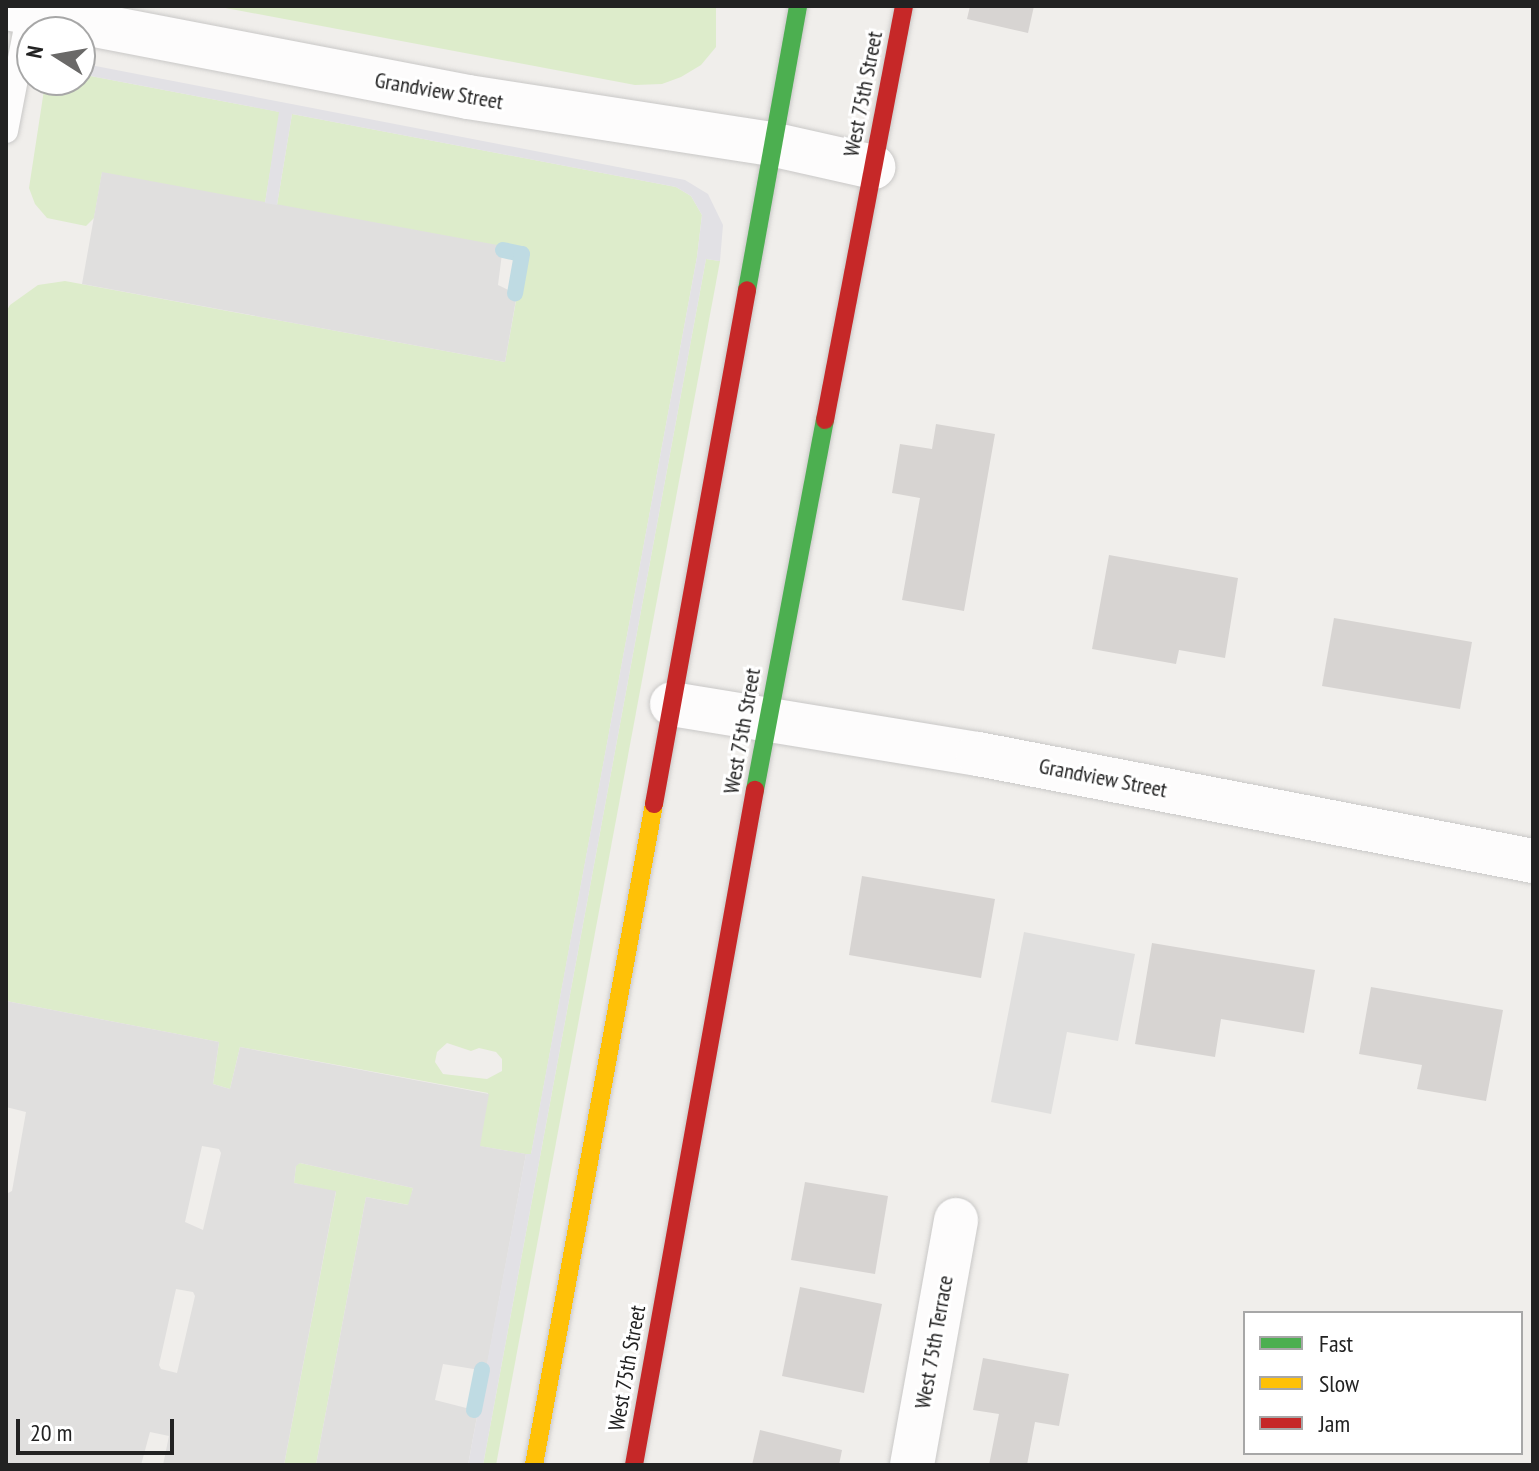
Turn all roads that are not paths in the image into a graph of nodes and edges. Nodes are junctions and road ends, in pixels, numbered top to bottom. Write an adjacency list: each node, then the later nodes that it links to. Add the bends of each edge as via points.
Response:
1 (798, 6): 5 (main road)
2 (904, 6): 6 (main road, West 75th Street)
3 (17, 10): 4 (lane); 5 (street, Grandview Street, via 468,97)
4 (6, 131)
5 (771, 144): 6 (street, Grandview Street); 7 (main road)
6 (873, 167): 8 (main road, West 75th Street)
7 (672, 704): 8 (street, Grandview Street); 11 (main road)
8 (768, 717): 9 (street, Grandview Street); 12 (main road, West 75th Street)
9 (1533, 861)
10 (956, 1220): 13 (street, West 75th Terrace)
11 (534, 1465)
12 (634, 1465)
13 (912, 1465)

